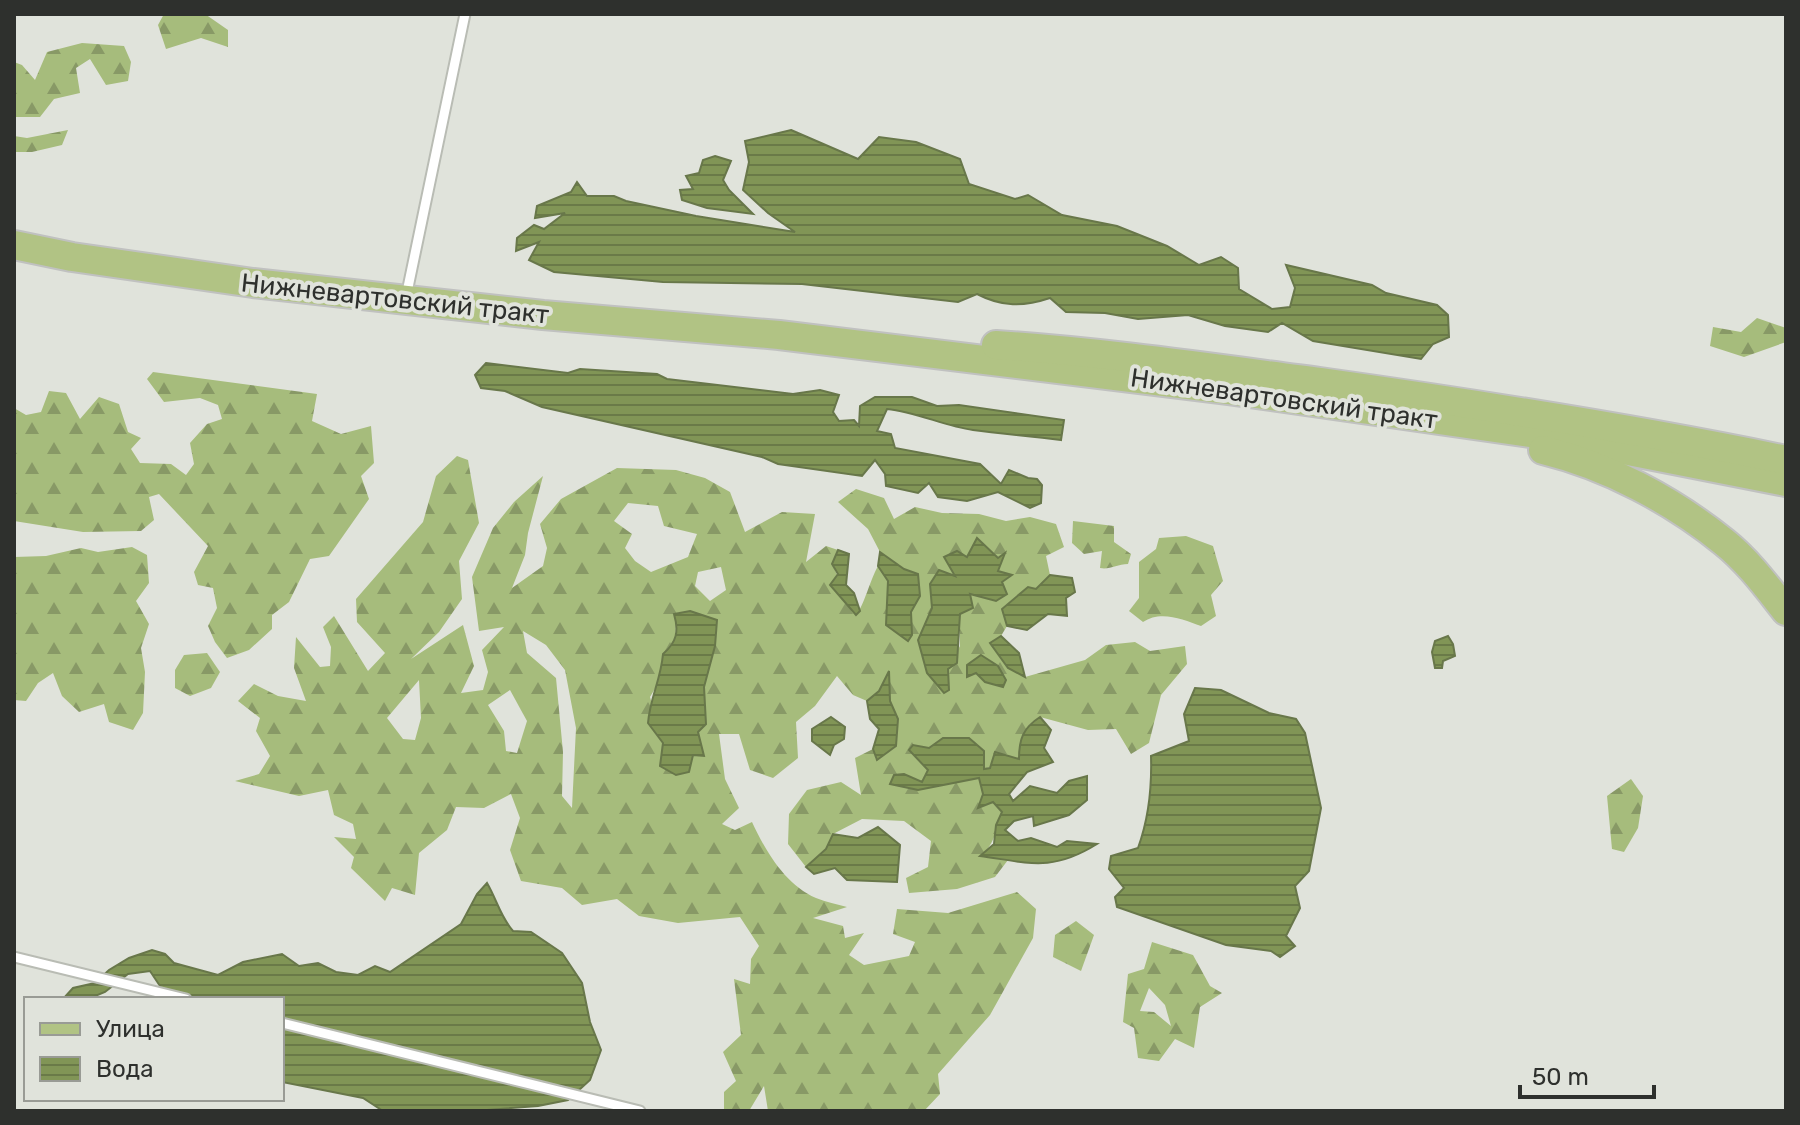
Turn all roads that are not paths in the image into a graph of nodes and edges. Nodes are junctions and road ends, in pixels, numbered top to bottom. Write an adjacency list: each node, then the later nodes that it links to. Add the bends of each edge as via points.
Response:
1 (465, 14): 5 (lane)
2 (14, 234): 4 (lane)
3 (14, 245): 4 (main road, Нижневартовский тракт)
4 (72, 257): 5 (main road, Нижневартовский тракт)
5 (406, 300): 6 (main road, Нижневартовский тракт)
6 (779, 335): 7 (main road, Нижневартовский тракт); 8 (main road, Нижневартовский тракт, via 1042,348 1216,368 1540,414)
7 (1379, 411): 9 (main road, Нижневартовский тракт, via 1552,436); 10 (main road, via 1548,451 1643,489 1726,543)
8 (1786, 460)
9 (1786, 482)
10 (1786, 611)
11 (14, 957): 12 (lane)
12 (178, 997)
13 (284, 1023): 14 (lane)
14 (640, 1111)

